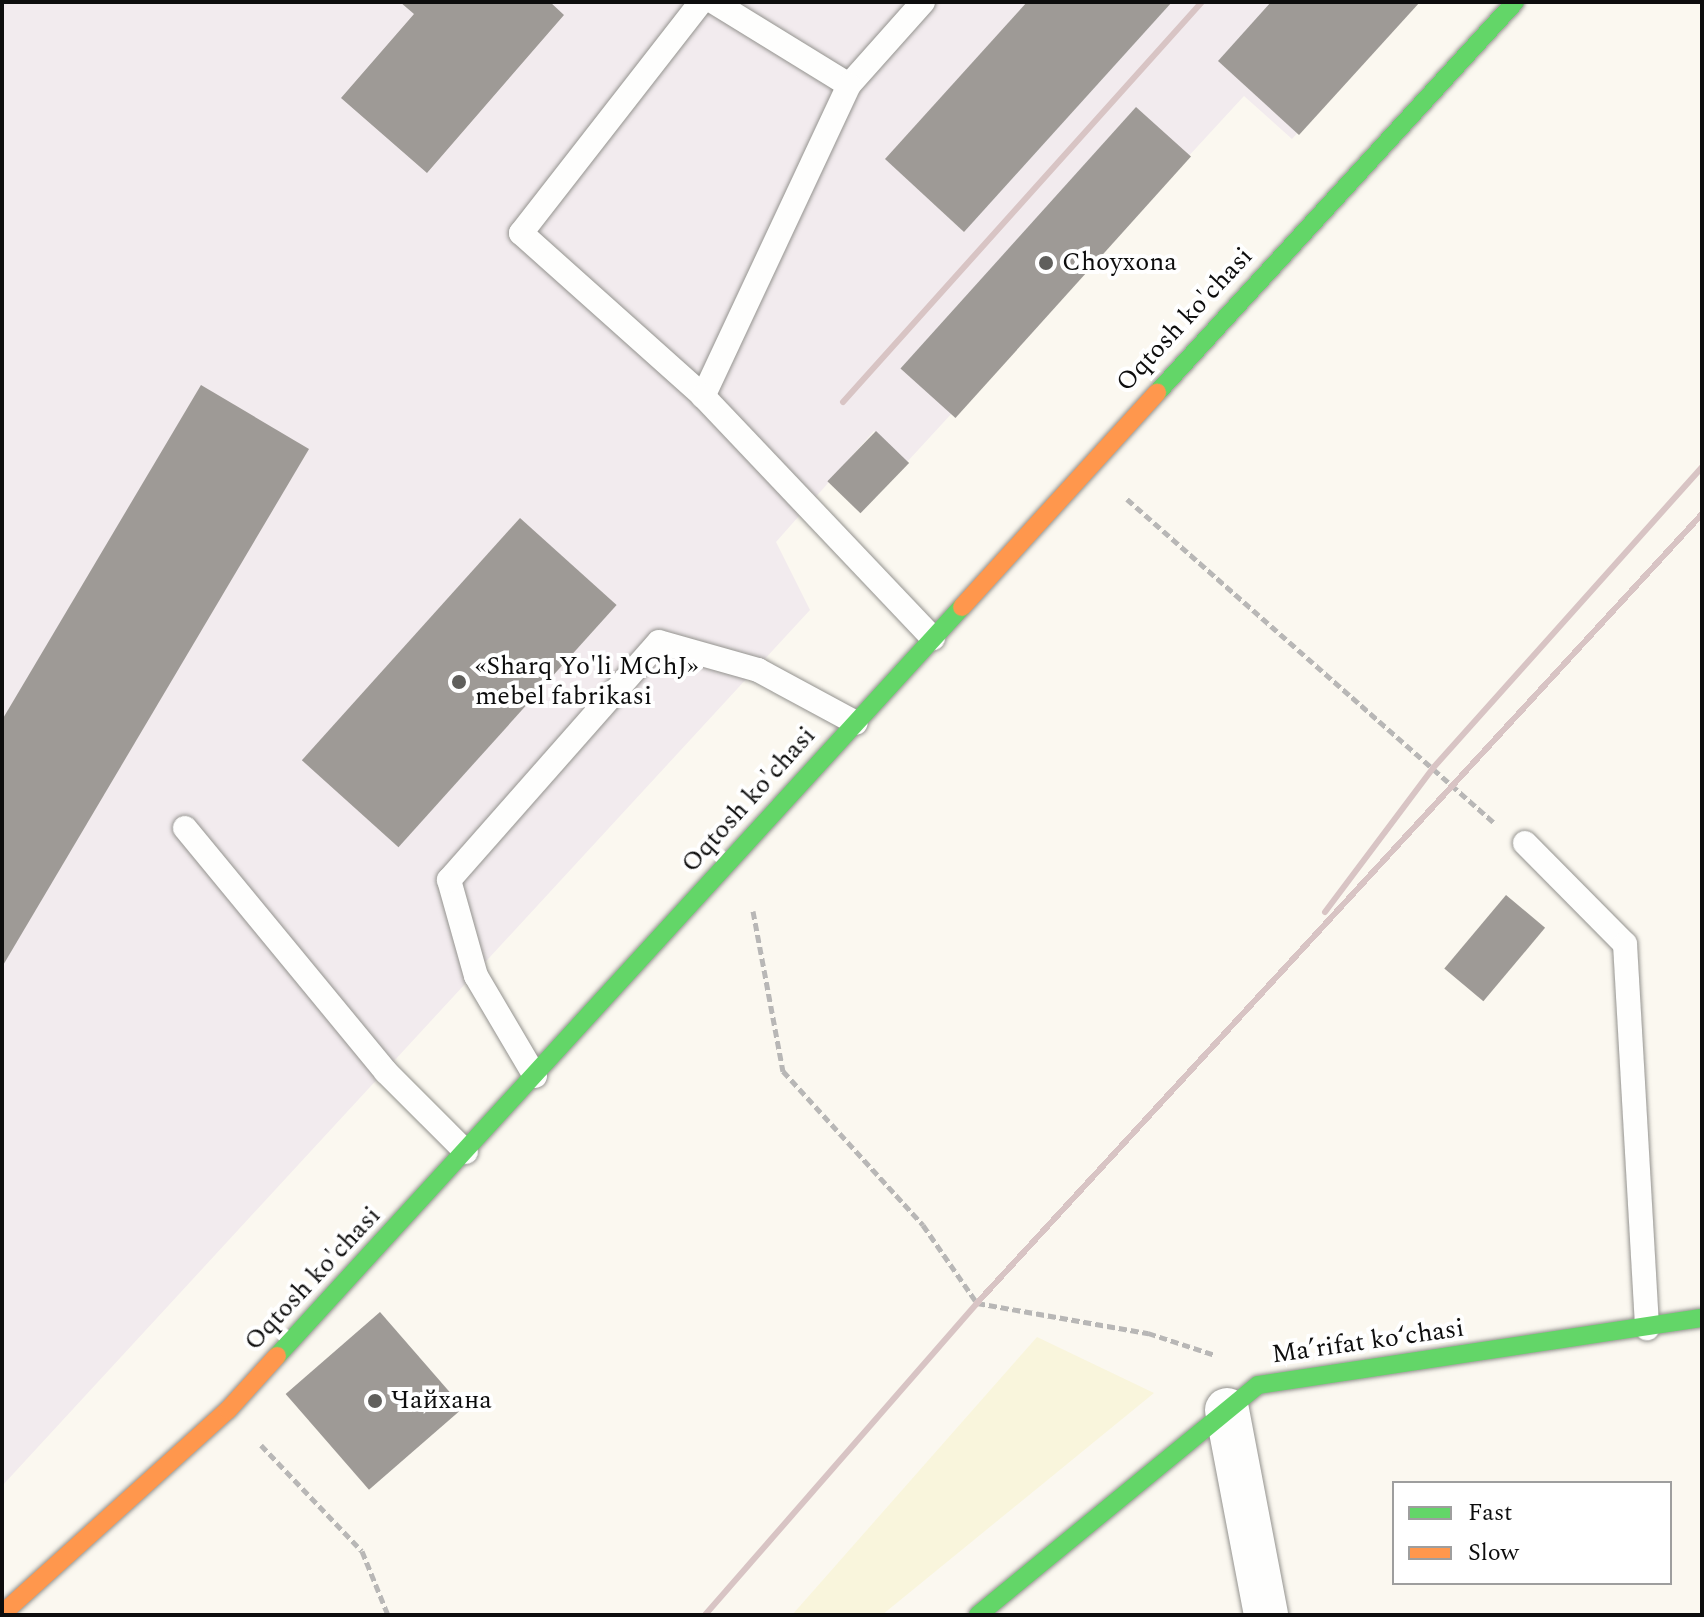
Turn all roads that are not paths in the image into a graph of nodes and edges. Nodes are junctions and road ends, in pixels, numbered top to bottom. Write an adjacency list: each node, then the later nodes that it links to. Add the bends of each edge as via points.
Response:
1 (701, 2): 6 (lane, via 521,233)
2 (714, 2): 5 (lane)
3 (923, 2): 5 (lane)
4 (1515, 2): 7 (main road, Oqtosh ko'chasi)
5 (849, 85): 6 (lane)
6 (703, 396): 7 (lane)
7 (933, 638): 8 (main road, Oqtosh ko'chasi)
8 (856, 723): 11 (main road, Oqtosh ko'chasi); 11 (lane, via 758,670 659,642 449,880 476,976)
9 (185, 828): 12 (lane, via 386,1072)
10 (1525, 843): 14 (lane, via 1625,944)
11 (535, 1076): 12 (main road, Oqtosh ko'chasi)
12 (466, 1152): 16 (main road, Oqtosh ko'chasi, via 228,1410)
13 (1702, 1318): 14 (main road, Maʼrifat koʻchasi)
14 (1647, 1328): 15 (main road, Maʼrifat koʻchasi)
15 (1242, 1397): 17 (main road); 18 (street)
16 (2, 1614)
17 (978, 1615)
18 (1266, 1615)

